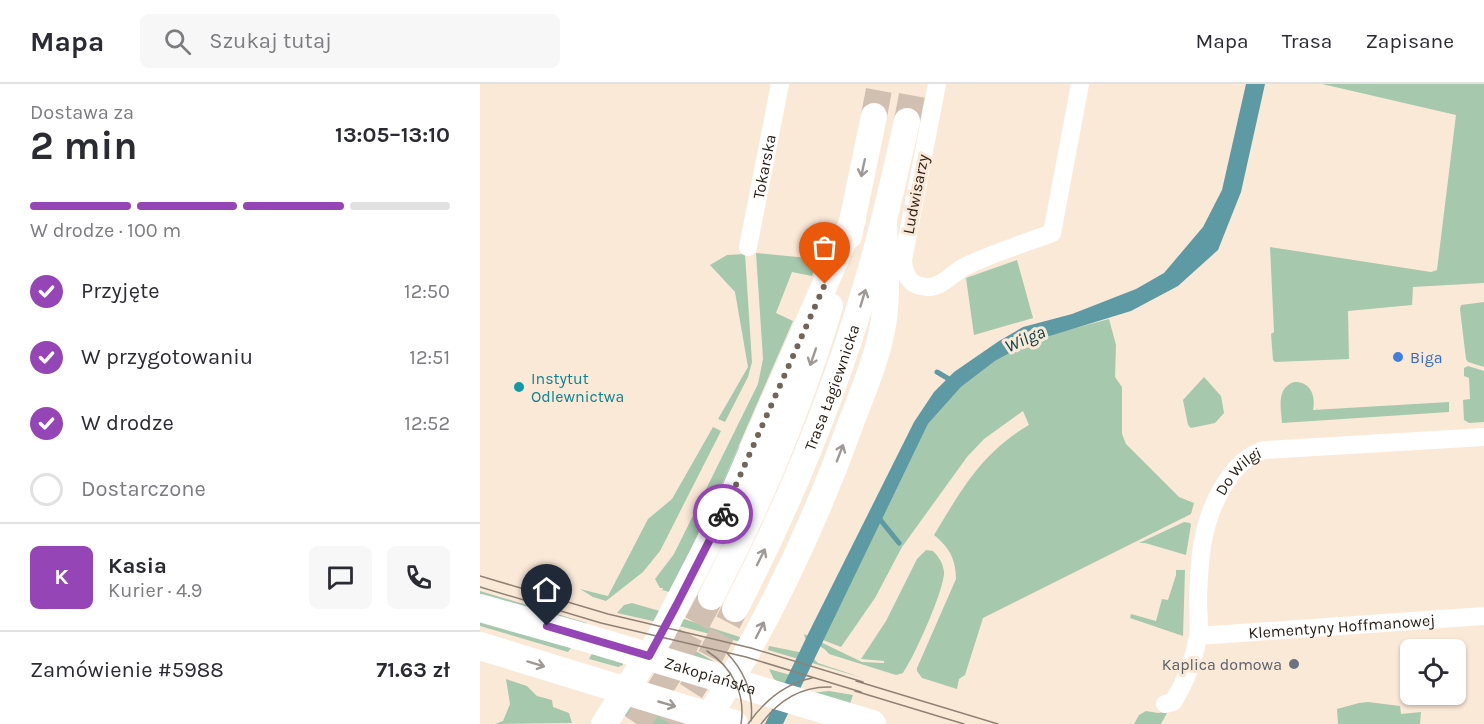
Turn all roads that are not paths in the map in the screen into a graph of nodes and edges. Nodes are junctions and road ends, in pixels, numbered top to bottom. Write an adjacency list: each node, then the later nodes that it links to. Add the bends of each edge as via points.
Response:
1 (780, 84): 8 (street, Tokarska)
2 (937, 84): 3 (street, Ludwisarzy, via 903,260 909,280 931,287 965,267 1052,232)
3 (1080, 84)
4 (874, 116): 6 (main road, Trasa Łagiewnicka, one-way to 6)
5 (907, 122): 7 (main road, Trasa Łagiewnicka)
6 (852, 220): 10 (main road, Trasa Łagiewnicka, one-way to 10, via 823,330 787,430); 16 (main road, via 733,494)
7 (884, 223): 12 (main road, Trasa Łagiewnicka, one-way to 7, via 789,498 832,392); 17 (main road, one-way to 7, via 759,633 829,483 876,354 884,318)
8 (748, 248)
9 (1484, 437): 14 (street, Do Wilgi, via 1264,450 1245,459 1232,472 1209,514 1200,563)
10 (711, 597)
11 (480, 608): 16 (main road, Zakopiańska)
12 (735, 609)
13 (1484, 616): 14 (street, Klementyny Hoffmanowej)
14 (1198, 636): 19 (street, Do Wilgi, via 1184,680 1173,702)
15 (480, 646): 18 (main road, one-way to 18)
16 (649, 656): 17 (main road, Zakopiańska); 18 (main road)
17 (731, 681): 20 (main road); 22 (main road, Zakopiańska)
18 (625, 692): 20 (main road, one-way to 20); 21 (main road)
19 (1165, 704)
20 (715, 722)
21 (603, 724)
22 (872, 724)

